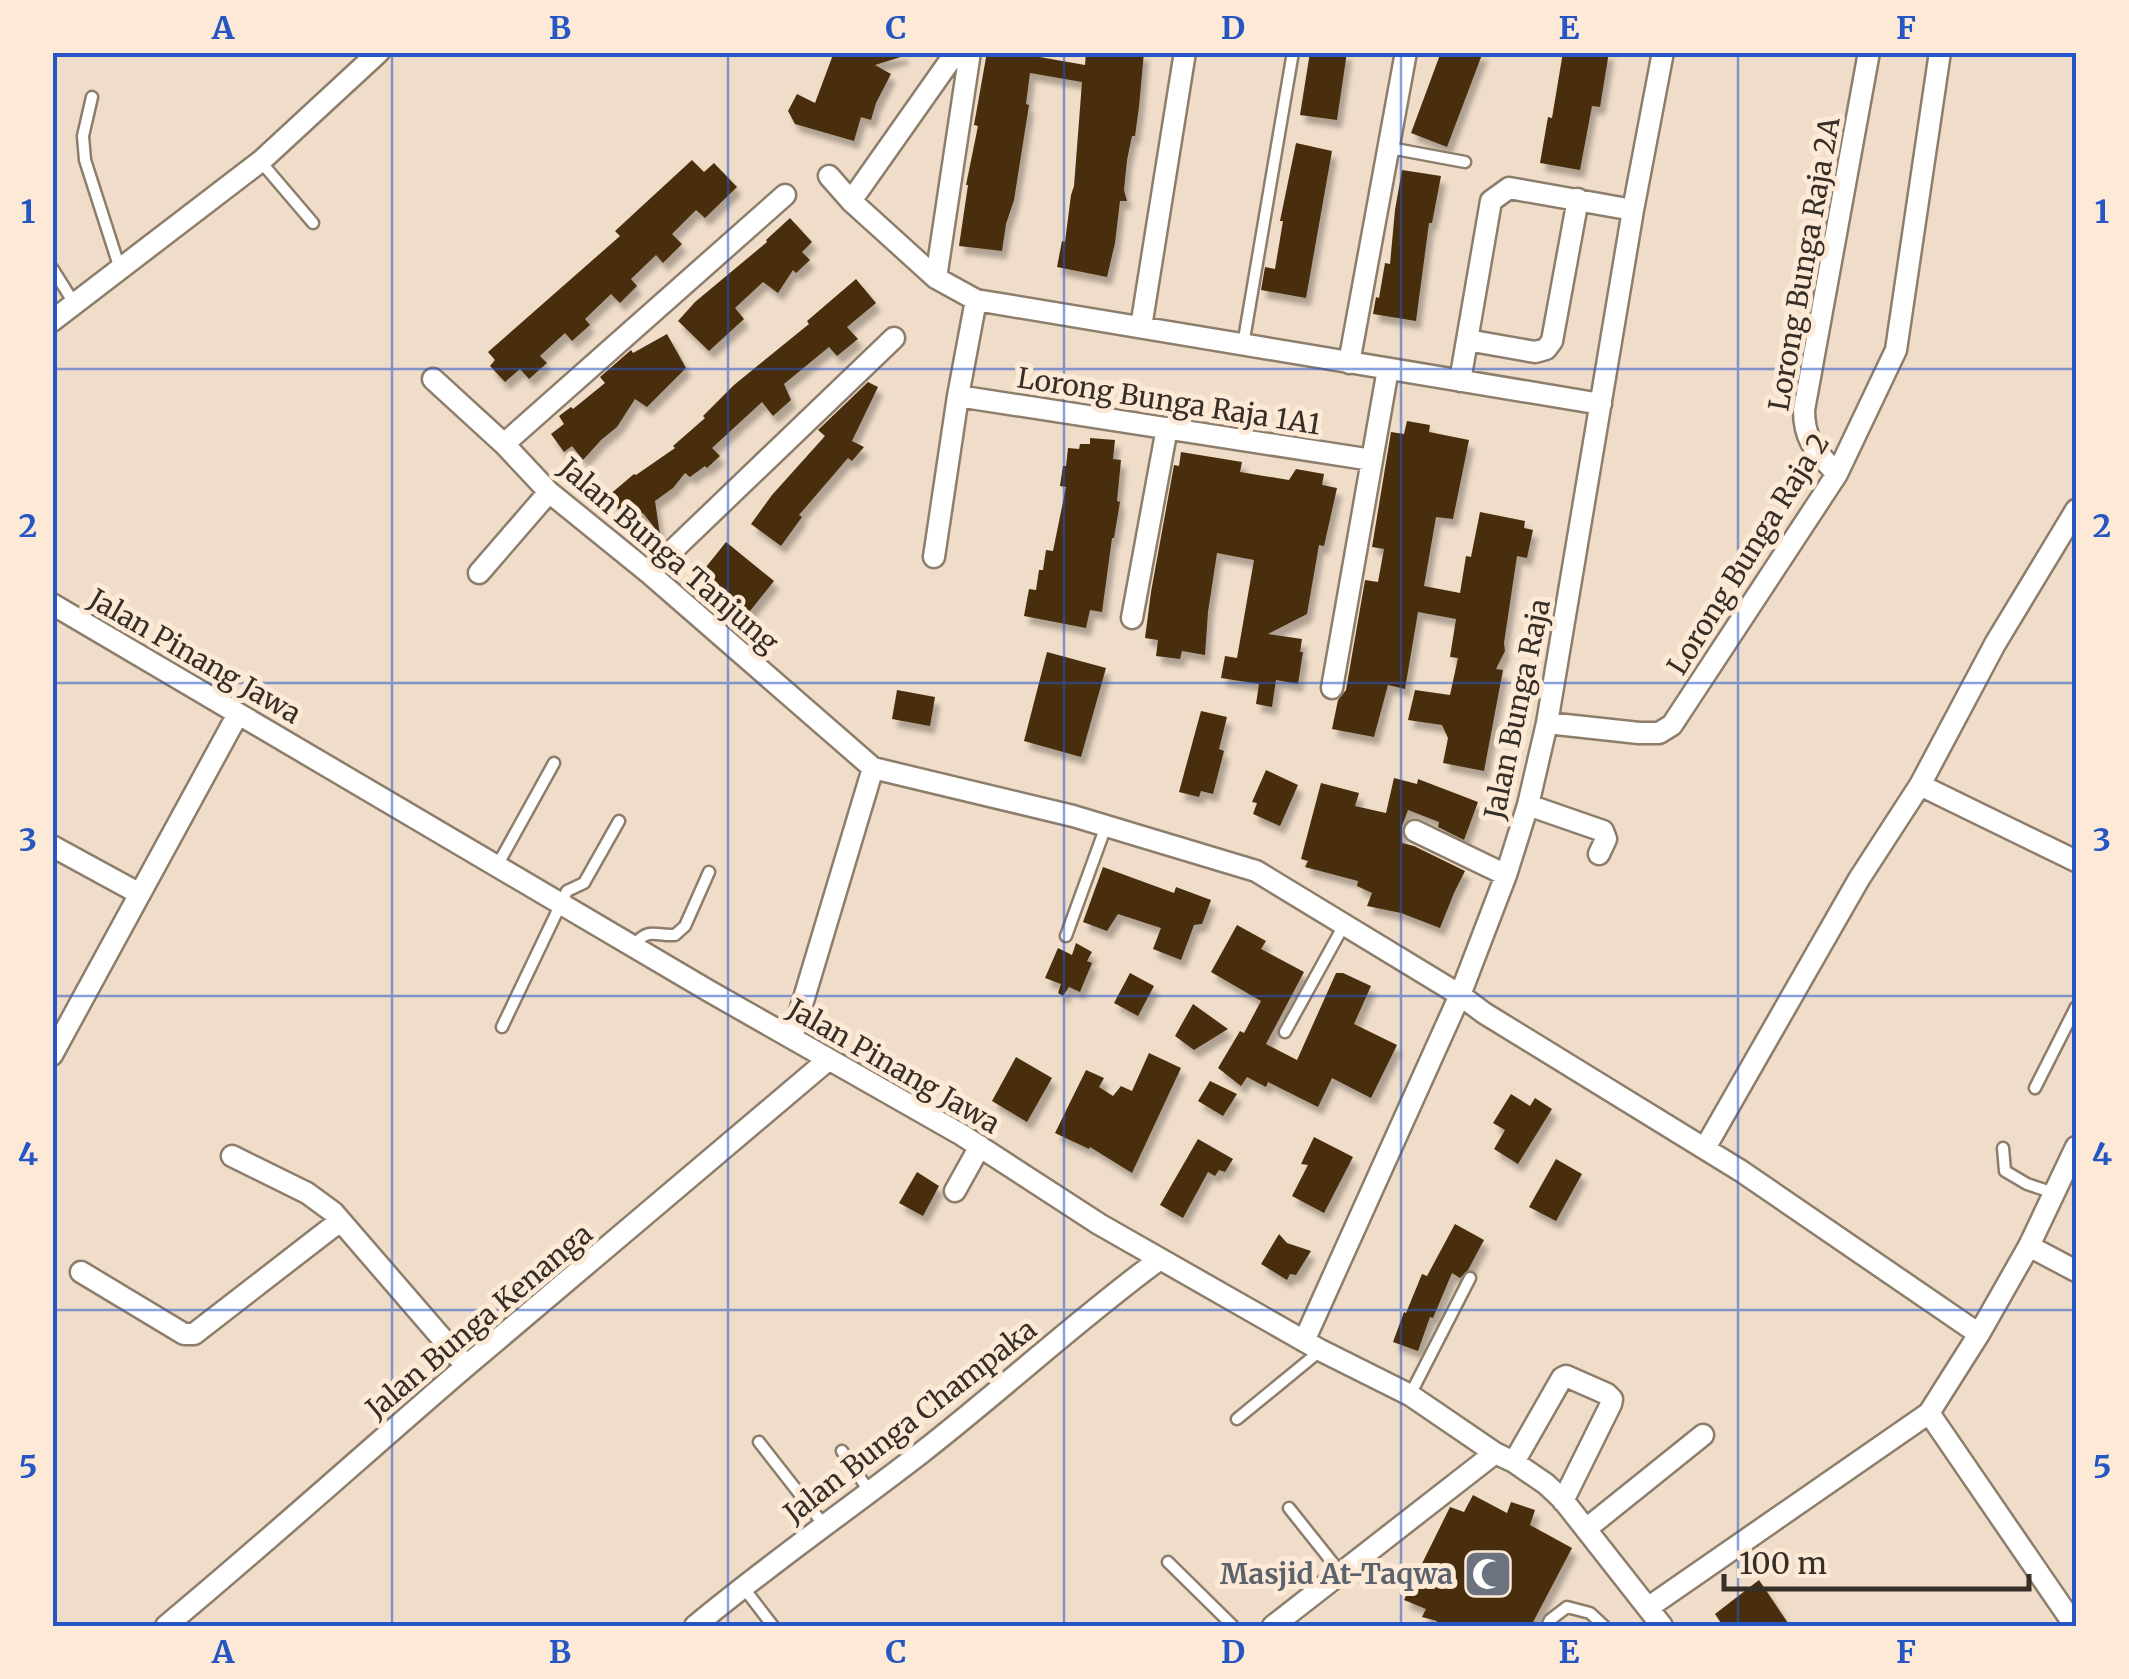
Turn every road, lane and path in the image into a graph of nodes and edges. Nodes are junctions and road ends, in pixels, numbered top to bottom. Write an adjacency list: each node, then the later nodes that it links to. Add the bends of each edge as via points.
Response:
1 (380, 52): 12 (street)
2 (956, 52): 17 (street)
3 (970, 52): 22 (street)
4 (1185, 52): 26 (street)
5 (1293, 52): 29 (lane)
6 (1406, 52): 11 (street)
7 (1664, 52): 18 (street, Jalan Bunga Raja)
8 (1869, 52): 39 (street, Lorong Bunga Raja 2A, via 1804,410 1809,442)
9 (1940, 52): 39 (street, Lorong Bunga Raja 2, via 1896,350)
10 (92, 97): 21 (lane, via 84,160)
11 (1390, 148): 13 (lane); 30 (street)
12 (261, 161): 19 (lane); 21 (street)
13 (1465, 162)
14 (828, 176): 17 (street)
15 (785, 194): 37 (street)
16 (1578, 199): 18 (street); 28 (street, via 1510,188 1491,200); 28 (street, via 1546,349)
17 (851, 200): 22 (street)
18 (1633, 210): 35 (street, Jalan Bunga Raja)
19 (314, 223)
20 (52, 268): 24 (lane)
21 (120, 269): 24 (street)
22 (936, 278): 23 (street)
23 (976, 300): 26 (street); 34 (street)
24 (75, 304): 25 (street)
25 (52, 321)
26 (1141, 327): 29 (street)
27 (894, 338): 44 (street)
28 (1467, 340): 33 (street)
29 (1243, 346): 30 (street)
30 (1349, 363): 31 (street)
31 (1388, 369): 33 (street); 38 (street)
32 (432, 379): 37 (street, Jalan Bunga Tanjung)
33 (1460, 381): 35 (street)
34 (958, 396): 36 (street, Lorong Bunga Raja 1A1); 42 (street)
35 (1601, 404): 49 (street, Jalan Bunga Raja)
36 (1167, 428): 38 (street, Lorong Bunga Raja 1A1); 46 (street)
37 (504, 444): 40 (street, Jalan Bunga Tanjung)
38 (1372, 460): 47 (street)
39 (1836, 474): 49 (street, Lorong Bunga Raja 2, via 1672,724 1639,734)
40 (549, 492): 43 (street); 44 (street, Jalan Bunga Tanjung)
41 (2076, 510): 52 (street)
42 (934, 557)
43 (479, 572)
44 (650, 573): 51 (street, Jalan Bunga Tanjung)
45 (52, 604): 48 (street, Jalan Pinang Jawa)
46 (1132, 618)
47 (1332, 688)
48 (238, 714): 60 (street, Jalan Pinang Jawa); 63 (street)
49 (1547, 723): 53 (street, Jalan Bunga Raja)
50 (554, 763): 60 (lane)
51 (873, 768): 55 (street); 72 (street)
52 (1920, 786): 59 (street); 78 (street)
53 (1528, 804): 58 (street, via 1603,831); 62 (street, Jalan Bunga Raja)
54 (619, 821): 64 (lane, via 584,883 570,888)
55 (1106, 826): 65 (street, via 1256,871); 66 (lane)
56 (1415, 831): 62 (street)
57 (52, 846): 63 (street)
58 (1599, 854)
59 (2076, 861)
60 (496, 866): 64 (street, Jalan Pinang Jawa)
61 (709, 872): 67 (lane, via 675,936 652,932)
62 (1506, 875): 68 (street, Jalan Bunga Raja)
63 (140, 894): 73 (street)
64 (561, 904): 67 (street, Jalan Pinang Jawa); 70 (lane)
65 (1344, 925): 68 (street); 71 (lane)
66 (1066, 936)
67 (634, 945): 72 (street, Jalan Pinang Jawa)
68 (1460, 995): 78 (street); 90 (street, Jalan Bunga Raja)
69 (2076, 1007): 75 (lane)
70 (502, 1027)
71 (1285, 1032)
72 (792, 1038): 74 (street, Jalan Pinang Jawa)
73 (52, 1055)
74 (828, 1060): 76 (street, Jalan Pinang Jawa); 91 (street, Jalan Bunga Kenanga)
75 (2036, 1088)
76 (980, 1146): 81 (street); 85 (street, Jalan Pinang Jawa)
77 (2076, 1147): 82 (street)
78 (1705, 1148): 89 (street)
79 (2002, 1148): 82 (lane, via 2005,1171)
80 (232, 1156): 83 (street, via 307,1192)
81 (956, 1191)
82 (2054, 1193): 84 (street)
83 (340, 1221): 87 (street, via 194,1334); 91 (street)
84 (2029, 1246): 86 (street); 89 (street)
85 (1160, 1259): 90 (street, Jalan Pinang Jawa); 99 (street, Jalan Bunga Champaka)
86 (2076, 1270)
87 (81, 1272)
88 (1470, 1278): 92 (lane)
89 (1979, 1334): 93 (street)
90 (1312, 1345): 92 (street, Jalan Pinang Jawa); 94 (lane)
91 (466, 1366): 108 (street, Jalan Bunga Kenanga)
92 (1410, 1396): 98 (street, Jalan Pinang Jawa)
93 (1929, 1413): 107 (street); 115 (street)
94 (1237, 1418)
95 (1703, 1436): 103 (street)
96 (759, 1442): 102 (lane)
97 (842, 1451): 99 (lane)
98 (1504, 1458): 100 (street, Jalan Pinang Jawa); 100 (street, via 1562,1378 1607,1394 1611,1404); 105 (street)
99 (869, 1491): 102 (street, Jalan Bunga Champaka)
100 (1564, 1501): 103 (street, Jalan Pinang Jawa)
101 (1289, 1508): 105 (lane)
102 (824, 1525): 106 (street, Jalan Bunga Champaka)
103 (1586, 1528): 107 (street, Jalan Pinang Jawa)
104 (1168, 1562): 111 (lane)
105 (1340, 1572): 112 (street)
106 (742, 1586): 109 (street, Jalan Bunga Champaka); 110 (lane)
107 (1657, 1621)
108 (166, 1626)
109 (695, 1626)
110 (774, 1626)
111 (1233, 1626)
112 (1273, 1626)
113 (1547, 1626): 114 (lane, via 1568,1607)
114 (1604, 1626)
115 (2075, 1626)

